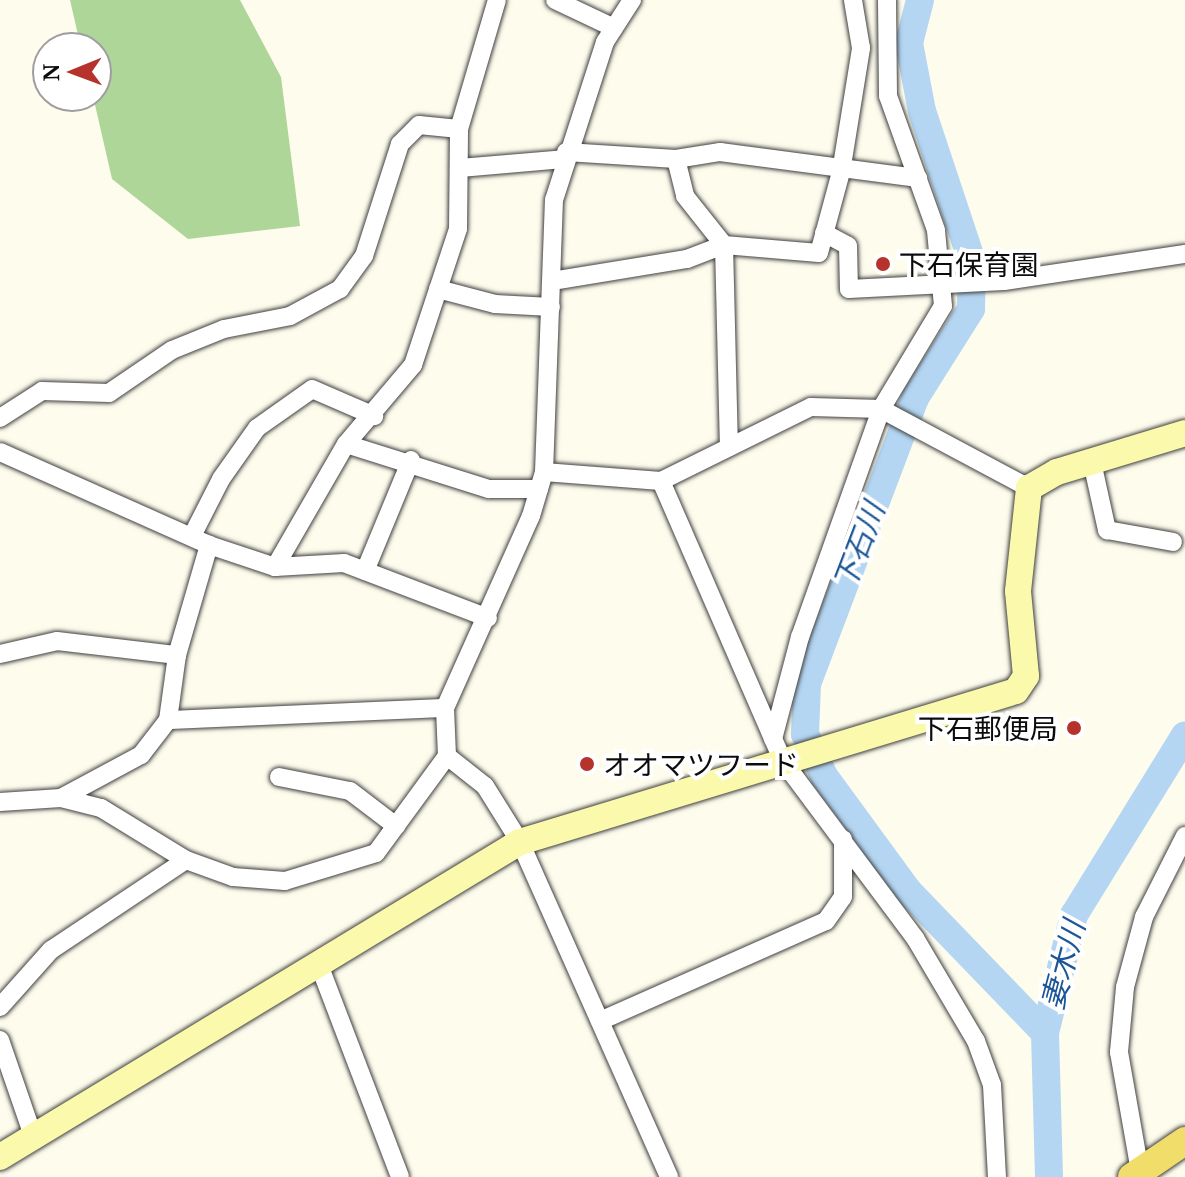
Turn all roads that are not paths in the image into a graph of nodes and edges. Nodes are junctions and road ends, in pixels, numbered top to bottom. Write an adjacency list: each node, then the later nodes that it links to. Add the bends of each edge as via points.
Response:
1 (497, 0): 7 (street)
2 (555, 0): 6 (street)
3 (632, 0): 6 (street)
4 (853, 0): 11 (street, via 861,48)
5 (887, 0): 12 (street, via 888,96)
6 (614, 28): 8 (street)
7 (459, 129): 10 (street); 22 (street, via 419,125 400,144 364,256 340,289 290,316 224,329 172,350 109,393 42,391)
8 (565, 156): 9 (street); 10 (street); 16 (street, via 554,200)
9 (676, 159): 11 (street, via 720,152); 14 (street, via 685,196)
10 (460, 168): 18 (street, via 458,229)
11 (841, 172): 12 (street); 13 (street)
12 (918, 178): 17 (street, via 936,230)
13 (824, 233): 14 (street, via 819,253); 17 (street, via 848,246 849,289)
14 (724, 245): 16 (street, via 687,259); 25 (street)
15 (1185, 254): 17 (street)
16 (552, 281): 19 (street)
17 (945, 286): 20 (street, via 943,306)
18 (438, 289): 19 (street, via 495,304); 21 (street, via 413,365)
19 (551, 307): 29 (street)
20 (881, 409): 25 (street, via 811,407); 31 (street); 42 (street, via 800,637)
21 (374, 416): 24 (street); 32 (street, via 312,389 257,428 221,479)
22 (0, 418)
23 (1185, 433): 28 (street)
24 (346, 444): 27 (street); 35 (street)
25 (729, 447): 30 (street)
26 (0, 452): 32 (street)
27 (411, 460): 29 (street, via 489,489); 36 (street)
28 (1092, 462): 31 (street); 33 (street, via 1107,530)
29 (542, 481): 30 (street); 37 (street)
30 (661, 481): 42 (street)
31 (1029, 488): 42 (street, via 1018,591 1026,676 1016,691 837,745)
32 (192, 536): 34 (street)
33 (1173, 542)
34 (209, 545): 35 (street); 39 (street)
35 (275, 567): 36 (street, via 344,563)
36 (365, 571): 37 (street)
37 (488, 618): 40 (street)
38 (0, 654): 39 (street, via 57,641)
39 (177, 655): 41 (street)
40 (445, 708): 41 (street); 43 (street)
41 (168, 720): 45 (street, via 141,755)
42 (778, 750): 49 (street); 50 (street)
43 (447, 756): 47 (street); 50 (street, via 485,786)
44 (279, 777): 47 (street, via 350,791)
45 (61, 798): 46 (street); 51 (street, via 101,808)
46 (0, 802)
47 (396, 826): 51 (street, via 376,853 285,881 233,877)
48 (1185, 836): 59 (street, via 1144,917 1125,987 1119,1052)
49 (843, 839): 54 (street, via 843,897 826,921); 62 (street, via 951,992 976,1041 992,1085)
50 (520, 842): 52 (street); 54 (street)
51 (186, 860): 53 (street, via 51,950)
52 (318, 962): 56 (street); 60 (street)
53 (0, 1007)
54 (600, 1021): 61 (street)
55 (0, 1040): 56 (street)
56 (33, 1136): 58 (street)
57 (1185, 1141): 59 (main road)
58 (0, 1157)
59 (1138, 1175)
60 (400, 1177)
61 (669, 1177)
62 (997, 1177)

